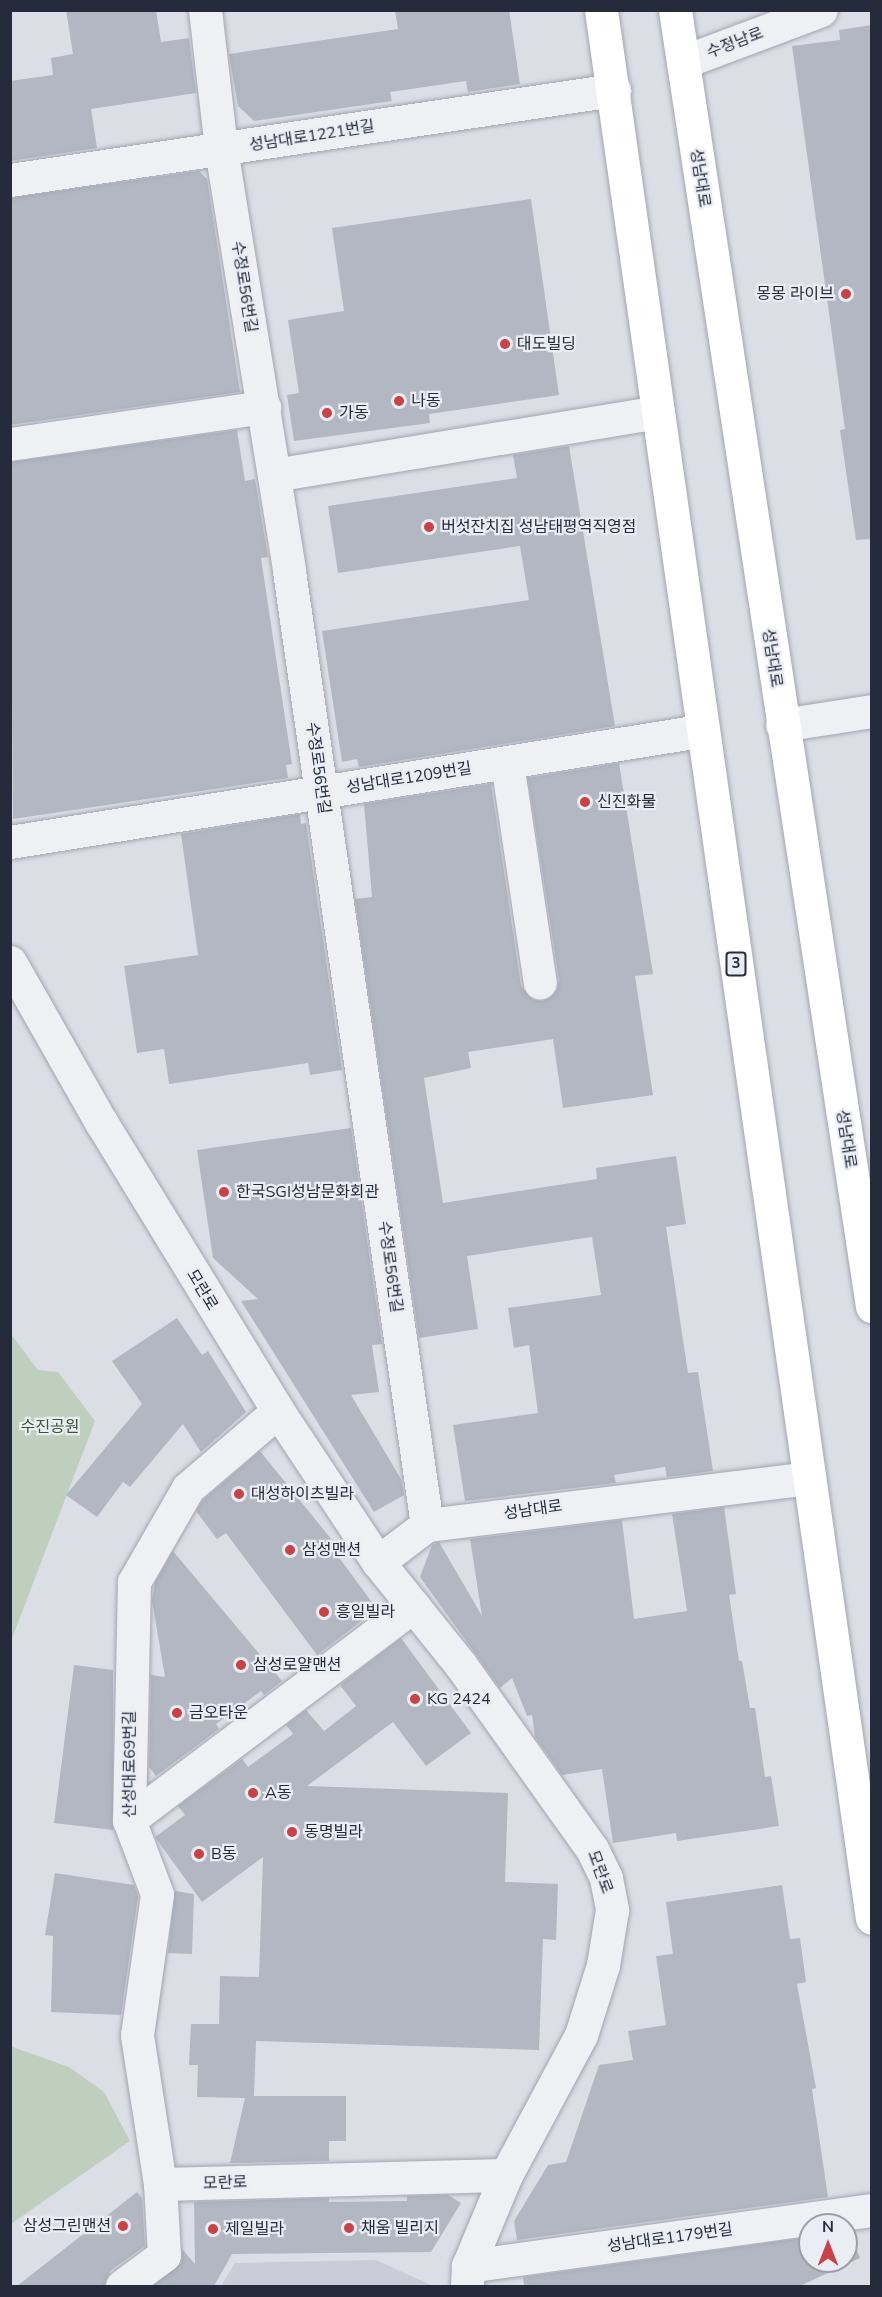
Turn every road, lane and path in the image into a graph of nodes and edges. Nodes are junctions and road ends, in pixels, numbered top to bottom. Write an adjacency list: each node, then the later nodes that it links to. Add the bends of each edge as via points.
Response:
1 (205, 10): 7 (street, 수정로56번길)
2 (601, 10): 6 (main road, 3)
3 (675, 10): 5 (main road, 성남대로)
4 (821, 10): 5 (street, 수정남로)
5 (683, 62): 14 (main road, 성남대로)
6 (614, 90): 7 (street, 성남대로1221번길); 10 (main road, 3)
7 (221, 149): 8 (street, 성남대로1221번길); 9 (street, 수정로56번길)
8 (10, 180)
9 (264, 407): 11 (street); 12 (street, 수정로56번길)
10 (657, 412): 12 (street); 15 (main road, 3)
11 (10, 444)
12 (274, 475): 17 (street, 수정로56번길)
13 (872, 711): 14 (street)
14 (782, 725): 21 (main road, 성남대로)
15 (700, 731): 16 (street, 성남대로1209번길); 23 (main road, 3)
16 (507, 763): 17 (street, 성남대로1209번길); 20 (street)
17 (321, 792): 18 (street, 성남대로1209번길); 24 (street, 수정로56번길)
18 (10, 842)
19 (10, 962): 22 (street, 모란로, via 101,1122)
20 (540, 983)
21 (872, 1306)
22 (278, 1411): 25 (street, 모란로); 27 (street, 산성대로69번길, via 188,1488 134,1582)
23 (808, 1479): 24 (street, 성남대로); 28 (main road, 3)
24 (427, 1526): 25 (street, 성남대로)
25 (378, 1562): 26 (street, 모란로)
26 (413, 1606): 27 (street); 29 (street, 모란로, via 460,1664 592,1849 606,1878 612,1910 603,1965 581,2035)
27 (129, 1820): 30 (street, 산성대로69번길, via 157,1894 137,2035)
28 (872, 1918)
29 (506, 2175): 30 (street, 모란로); 32 (street, 모란로)
30 (160, 2184): 33 (street, 산성대로69번길, via 164,2255)
31 (872, 2210): 32 (street, 성남대로1179번길)
32 (467, 2276)
33 (122, 2286)

